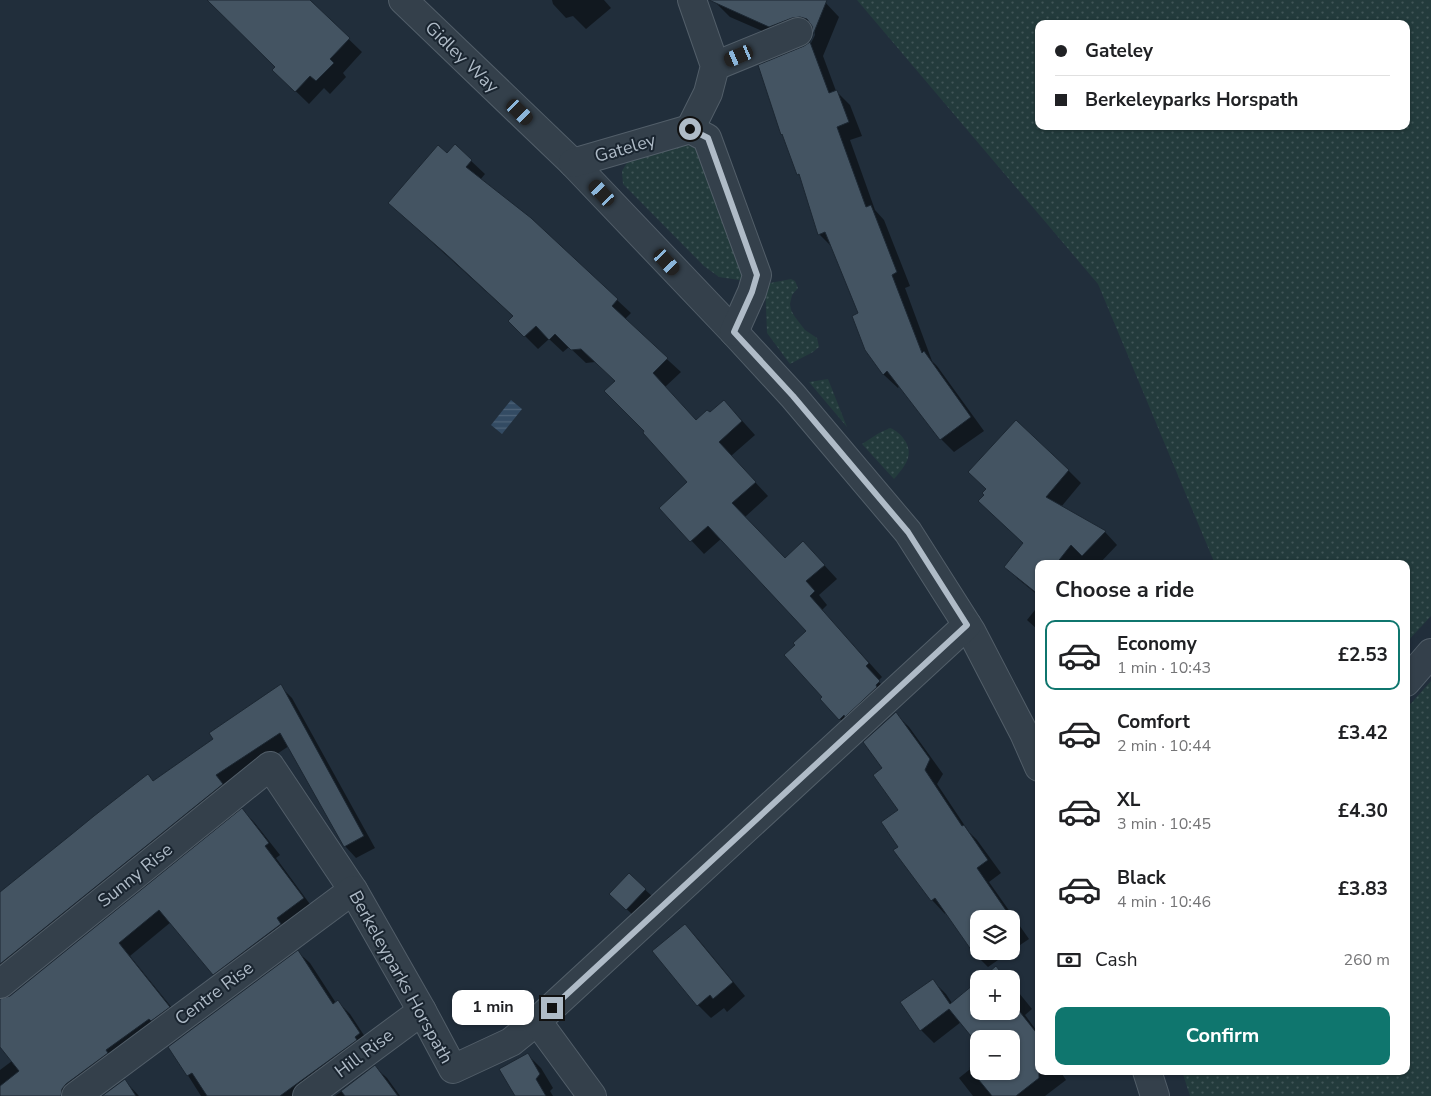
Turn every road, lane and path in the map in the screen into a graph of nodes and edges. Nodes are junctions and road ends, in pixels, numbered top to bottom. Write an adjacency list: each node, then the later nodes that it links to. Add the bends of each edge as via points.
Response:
1 (403, 0): 6 (street, Gidley Way)
2 (692, 0): 4 (street)
3 (798, 32): 4 (street)
4 (715, 66): 5 (street, via 708,93)
5 (690, 129): 6 (street, Gateley); 7 (street, via 708,138 757,275)
6 (573, 163): 7 (street, Gidley Way)
7 (734, 332): 8 (street, Gidley Way, via 793,396 908,532)
8 (967, 625): 11 (street, Gidley Way); 16 (street, Berkeleyparks Horspath)
9 (1431, 654): 10 (street)
10 (1410, 678)
11 (1035, 758)
12 (270, 766): 13 (street, Berkeleyparks Horspath); 14 (street, Sunny Rise)
13 (353, 890): 15 (street, Berkeleyparks Horspath); 18 (street, Centre Rise)
14 (0, 984)
15 (422, 1011): 16 (street, Berkeleyparks Horspath, via 453,1069 510,1042); 19 (street, Hill Rise)
16 (537, 1021): 20 (street)
17 (1148, 1075): 21 (street)
18 (76, 1096)
19 (307, 1096)
20 (592, 1096)
21 (1155, 1096)

